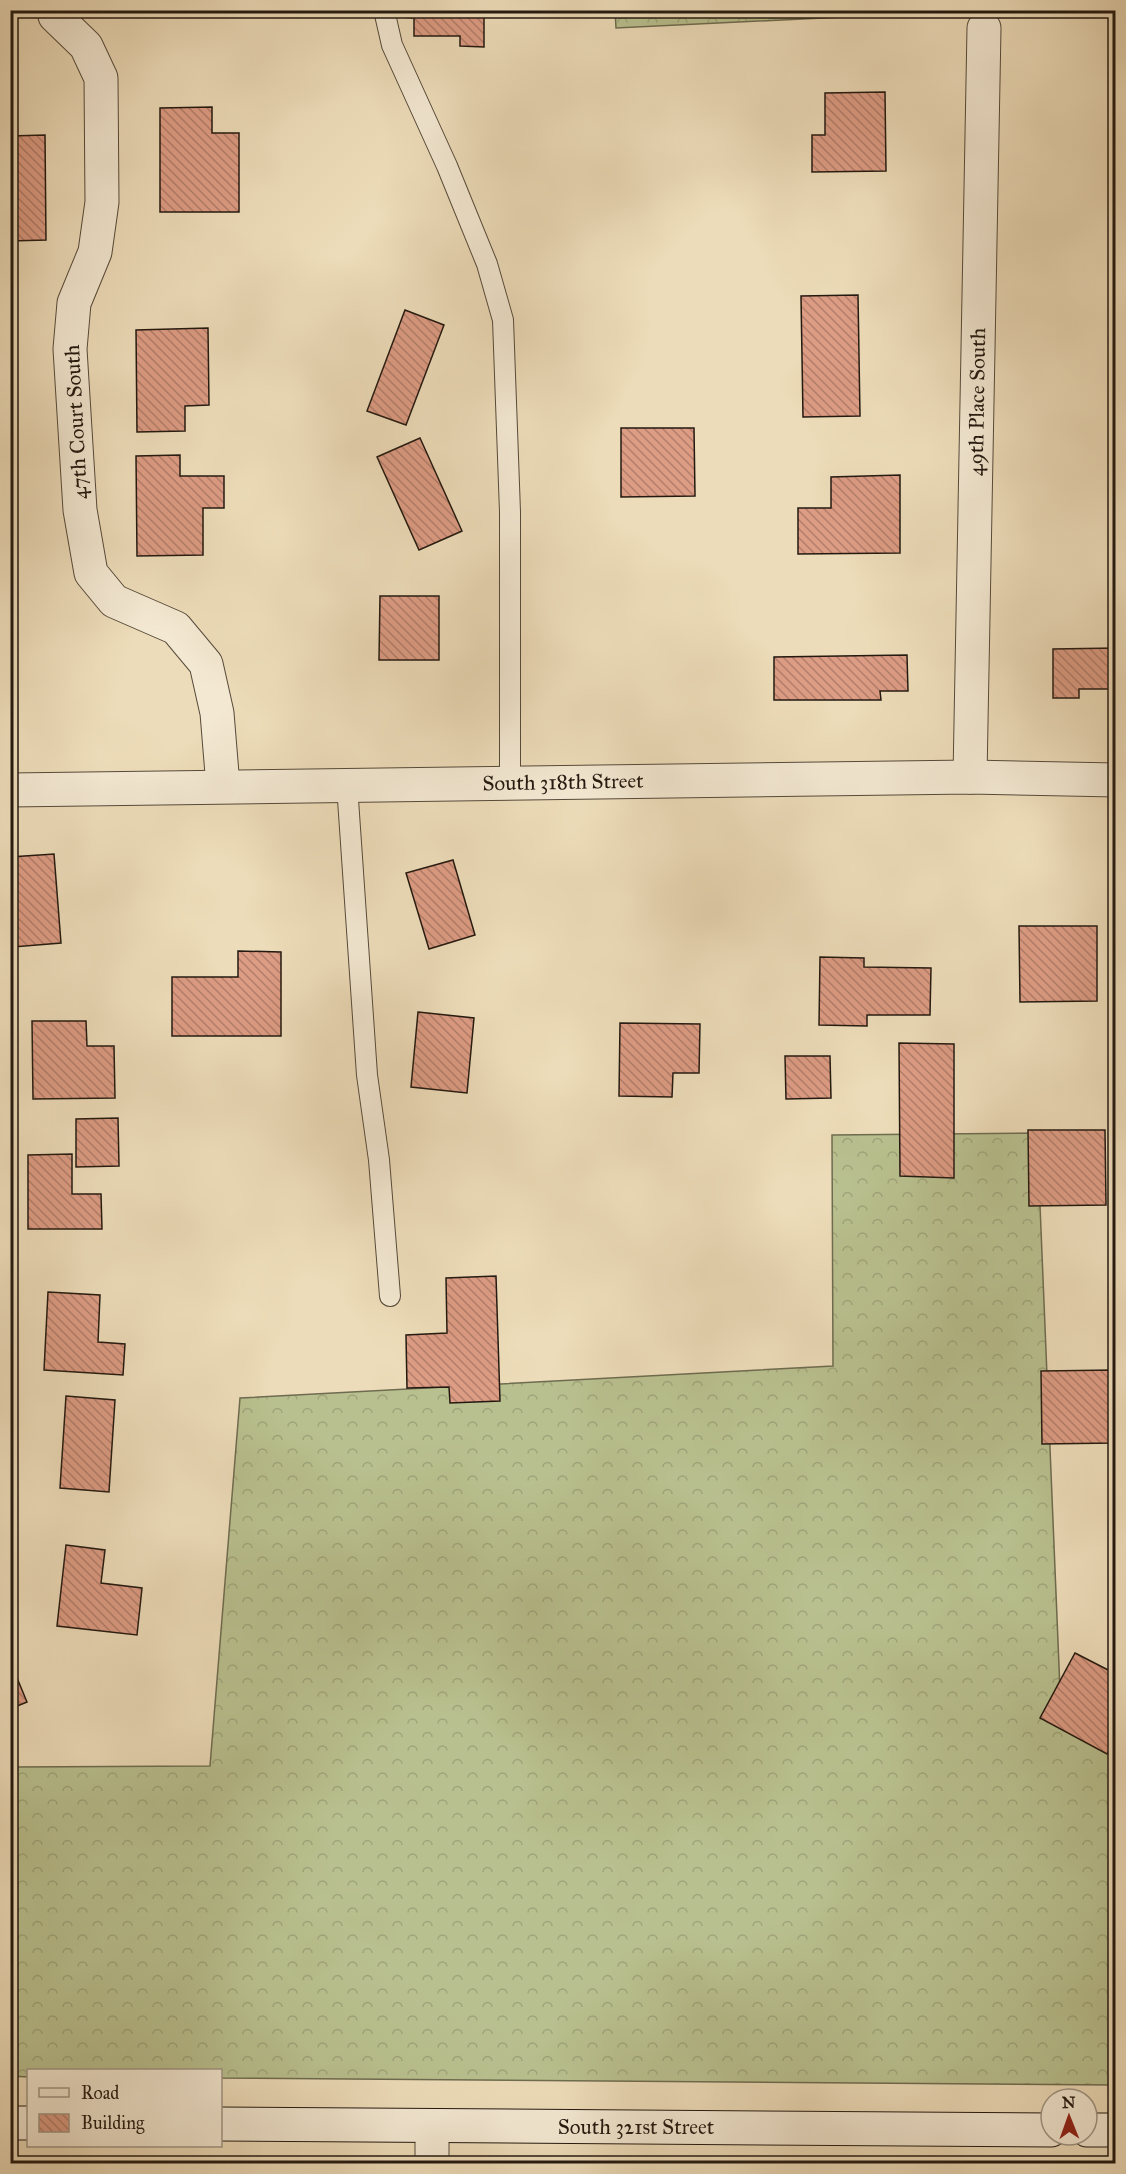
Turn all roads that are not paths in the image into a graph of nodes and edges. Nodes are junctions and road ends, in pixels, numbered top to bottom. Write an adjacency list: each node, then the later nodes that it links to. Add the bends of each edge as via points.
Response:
1 (384, 10): 6 (lane, via 392,45 487,264 503,320 510,512)
2 (55, 16): 8 (street, 47th Court South, via 86,46 101,78 102,202 95,252 74,303 70,349 80,510 92,573 114,601 176,628 206,664 217,713)
3 (984, 28): 4 (street, 49th Place South)
4 (970, 777): 5 (street, South 318th Street); 6 (street, South 318th Street)
5 (1116, 780)
6 (510, 783): 7 (street, South 318th Street)
7 (348, 785): 8 (street, South 318th Street); 10 (lane, via 367,1075 379,1160)
8 (224, 786): 9 (street, South 318th Street)
9 (10, 790)
10 (390, 1296)
11 (10, 2122): 12 (street)
12 (27, 2123)
13 (222, 2124): 14 (street, South 321st Street)
14 (432, 2126): 15 (street, South 321st Street); 18 (street)
15 (1039, 2130)
16 (1099, 2130): 17 (street)
17 (1116, 2130)
18 (432, 2163)

